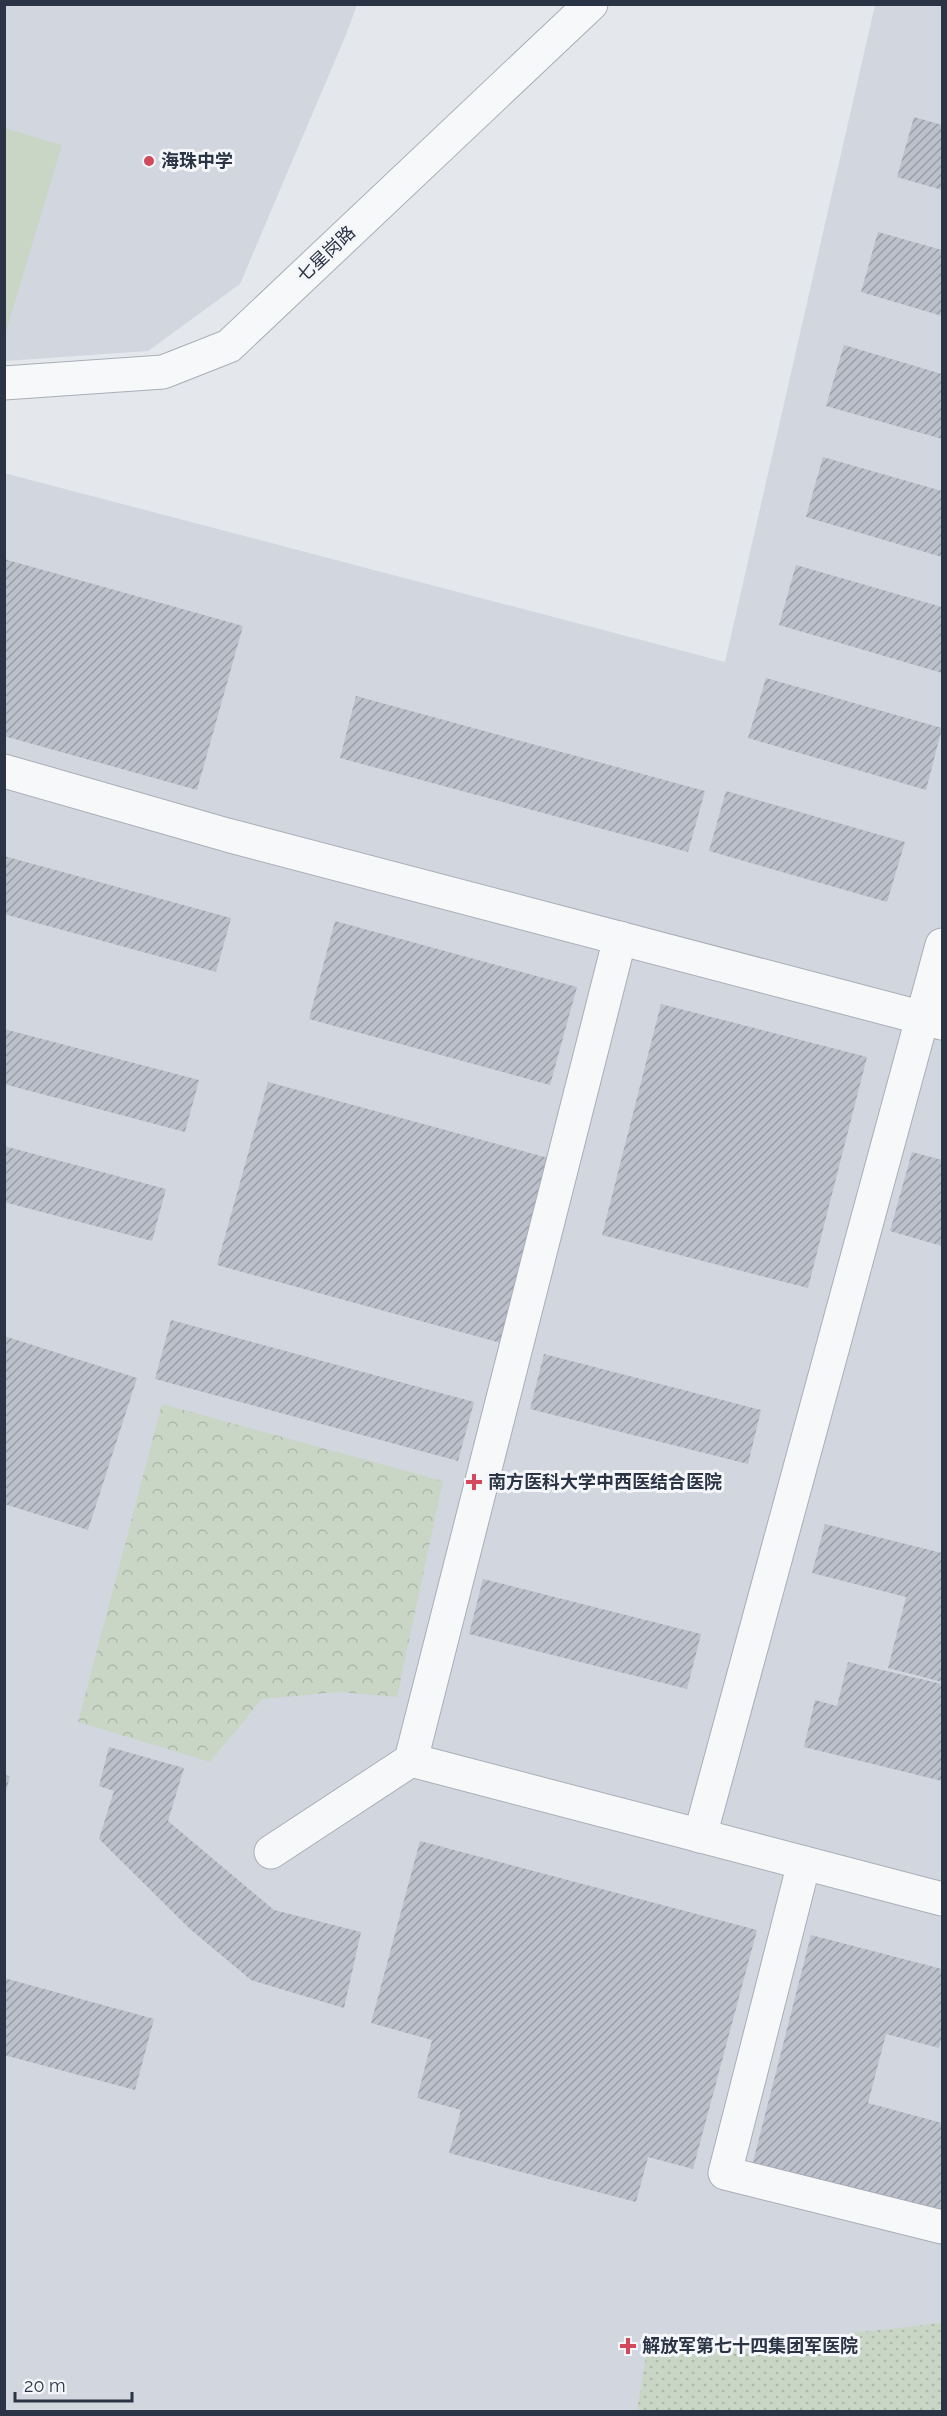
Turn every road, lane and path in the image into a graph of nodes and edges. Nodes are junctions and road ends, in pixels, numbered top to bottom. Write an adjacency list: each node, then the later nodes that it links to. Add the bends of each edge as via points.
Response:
1 (591, 4): 2 (street, 七星岗路, via 229,346 163,372)
2 (4, 383)
3 (4, 771): 4 (street, via 227,835)
4 (620, 938): 6 (street); 7 (street)
5 (942, 945): 6 (street)
6 (933, 1021): 8 (street)
7 (411, 1760): 8 (street); 9 (street)
8 (700, 1836): 10 (street)
9 (270, 1852)
10 (804, 1863): 11 (street); 12 (street, via 725,2173)
11 (942, 1899)
12 (942, 2227)

